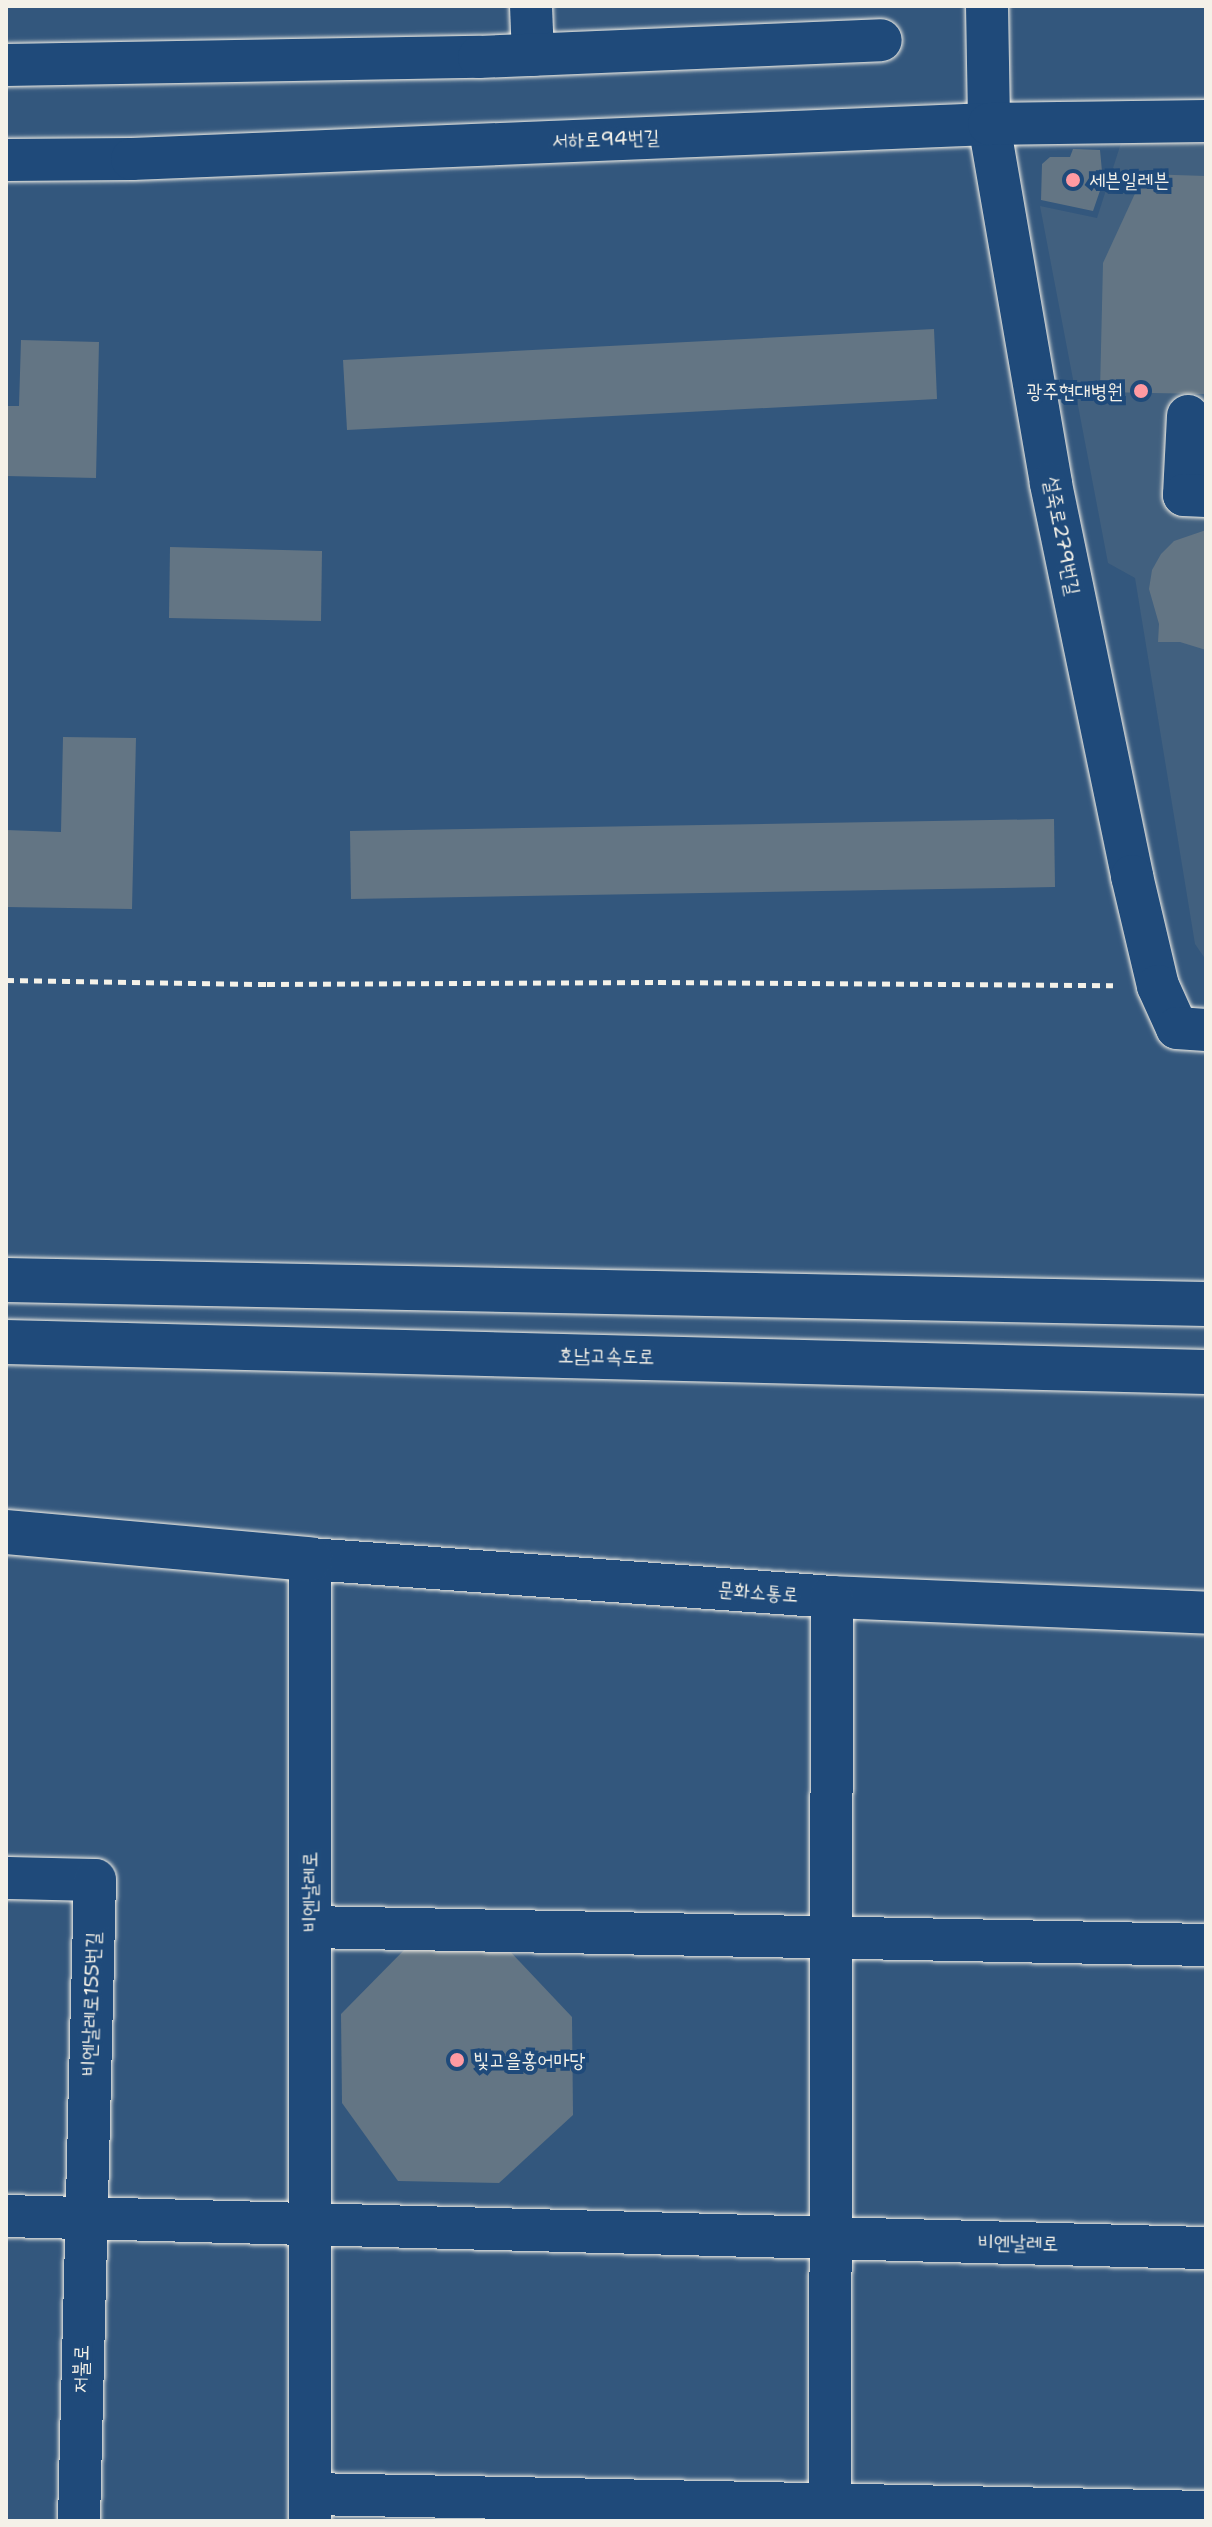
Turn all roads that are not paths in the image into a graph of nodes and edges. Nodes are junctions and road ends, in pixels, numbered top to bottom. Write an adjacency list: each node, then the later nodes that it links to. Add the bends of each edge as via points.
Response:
1 (531, 6): 4 (street)
2 (987, 6): 7 (street, 설죽로279번길)
3 (881, 40): 4 (street)
4 (533, 55): 5 (street)
5 (6, 65)
6 (1206, 121): 7 (street, 서하로94번길)
7 (989, 124): 8 (street, 서하로94번길); 11 (street, 설죽로279번길, via 1051,484 1158,986 1177,1028)
8 (6, 160)
9 (1188, 416): 10 (street, via 1184,495)
10 (1206, 496)
11 (1206, 1030)
12 (6, 1280): 13 (highway)
13 (1206, 1304)
14 (6, 1342): 15 (highway, 호남고속도로)
15 (1206, 1372)
16 (6, 1532): 17 (highway)
17 (310, 1559): 18 (street, 문화소통로); 21 (street, 비엔날레로)
18 (832, 1597): 19 (street, 문화소통로); 22 (street)
19 (1206, 1613)
20 (6, 1878): 25 (street, 비엔날레로155번길, via 95,1880)
21 (310, 1927): 22 (street); 26 (street, 비엔날레로)
22 (832, 1937): 23 (street); 27 (street)
23 (1206, 1945)
24 (6, 2216): 25 (street, 비엔날레로)
25 (84, 2218): 26 (street, 비엔날레로); 32 (street, 저불로)
26 (310, 2225): 27 (street, 비엔날레로); 29 (street, 비엔날레로)
27 (831, 2239): 28 (street, 비엔날레로); 31 (street)
28 (1206, 2248)
29 (310, 2507): 31 (street)
30 (1206, 2512): 31 (street)
31 (830, 2513)
32 (79, 2521)

